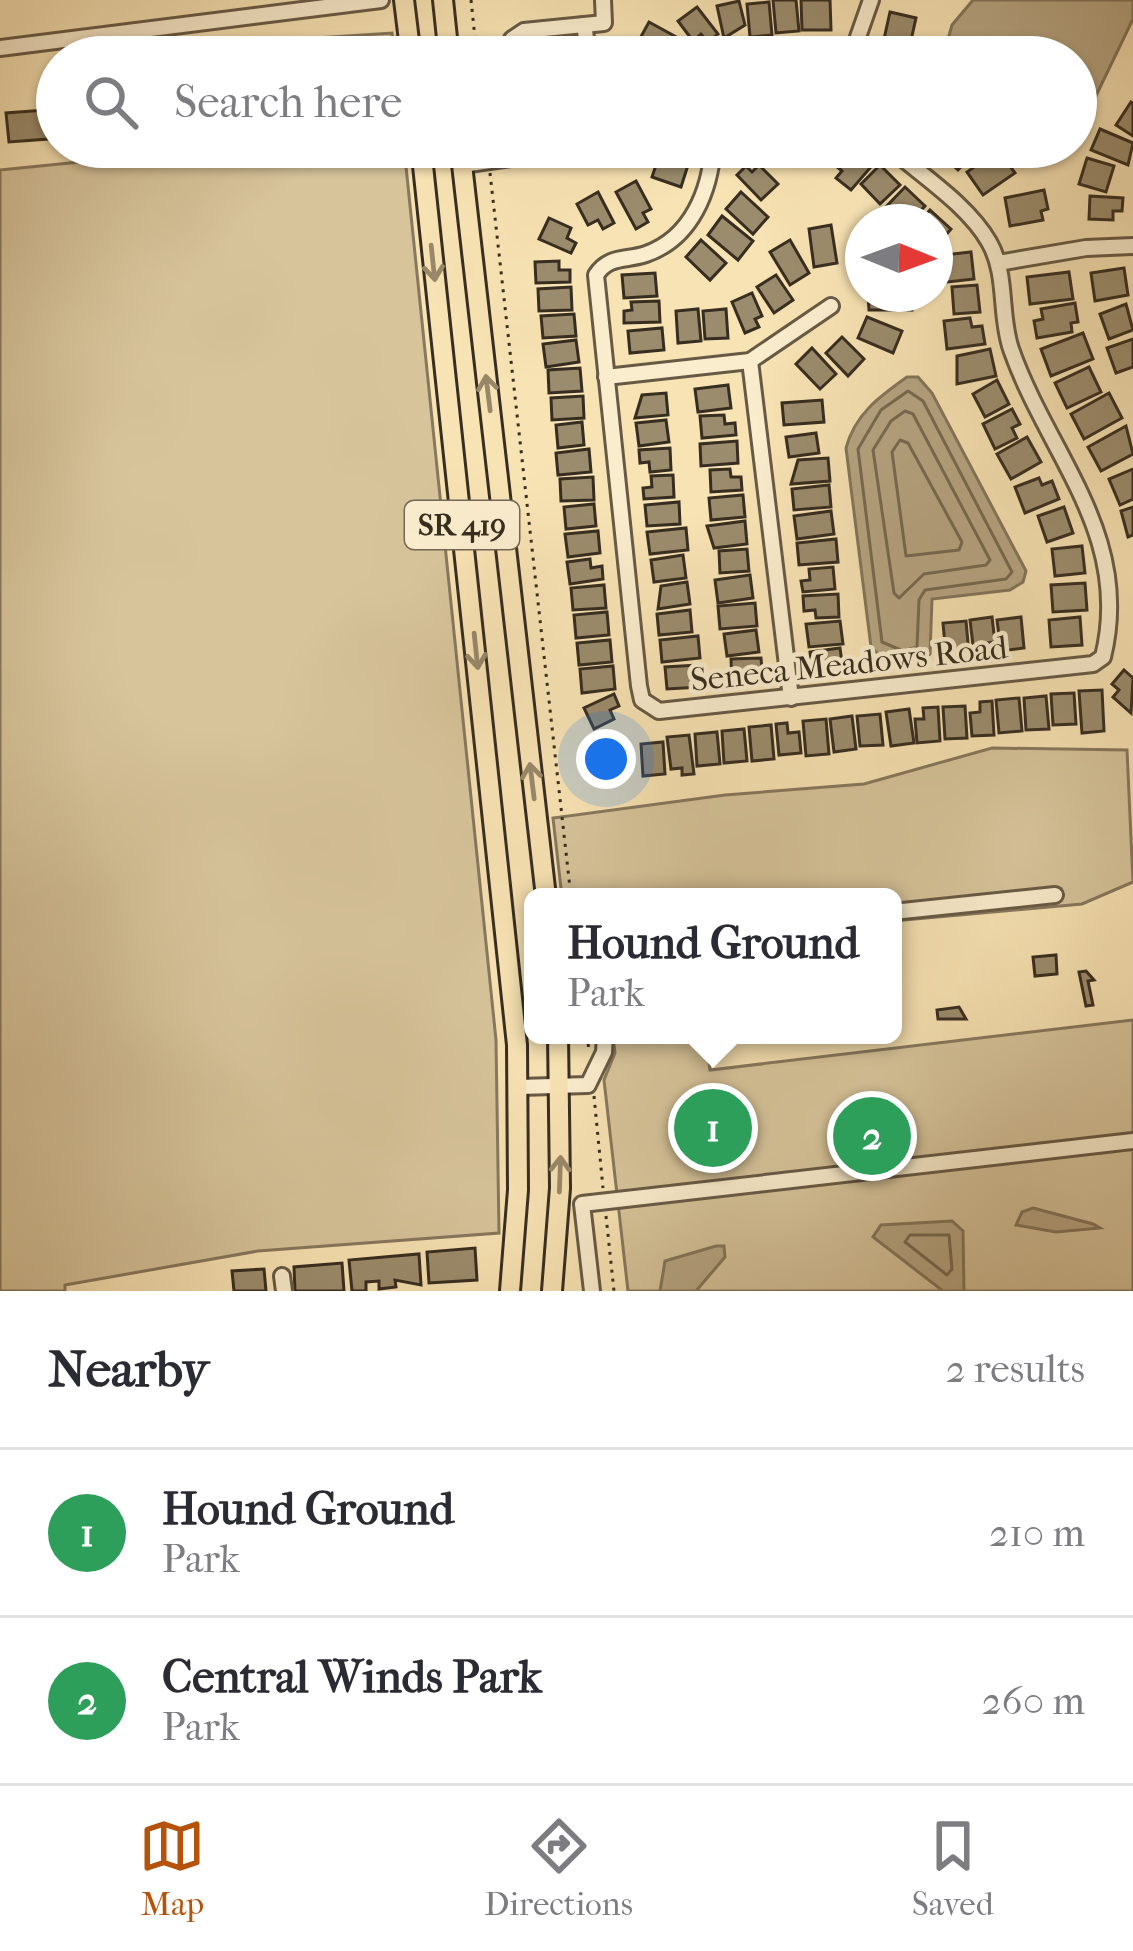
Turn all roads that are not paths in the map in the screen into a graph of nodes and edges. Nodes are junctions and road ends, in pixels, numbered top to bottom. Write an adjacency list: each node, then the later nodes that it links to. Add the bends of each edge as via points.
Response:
1 (380, 0): 7 (street)
2 (404, 0): 8 (main road)
3 (443, 0): 9 (main road)
4 (603, 0): 6 (street, via 604,23)
5 (871, 0): 12 (street)
6 (584, 25): 10 (street); 11 (street)
7 (95, 36)
8 (408, 36)
9 (447, 36)
10 (516, 36)
11 (586, 36)
12 (858, 36)
13 (36, 43): 14 (street)
14 (0, 48)
15 (423, 168): 31 (main road, SR 419, one-way to 31)
16 (462, 168): 25 (main road, SR 419, one-way to 16)
17 (710, 168): 23 (street, Seneca Meadows Road, via 707,194 676,234 651,253 607,262 596,275)
18 (913, 168): 20 (street, Seneca Meadows Road, via 980,229)
19 (1133, 246): 20 (street)
20 (998, 263): 24 (street, Seneca Meadows Road, via 1012,353 1103,539 1111,601 1103,657)
21 (831, 306): 22 (street)
22 (750, 361): 23 (street); 24 (street)
23 (606, 377): 24 (street, Seneca Meadows Road, via 642,700 672,711)
24 (791, 698)
25 (545, 888)
26 (1054, 895): 27 (street)
27 (902, 911)
28 (559, 1044): 30 (main road)
29 (604, 1044): 30 (street, via 588,1085)
30 (561, 1086): 31 (street); 34 (main road, one-way to 30)
31 (519, 1087): 33 (main road, SR 419)
32 (1133, 1141): 35 (street, via 582,1204)
33 (510, 1291)
34 (552, 1291)
35 (592, 1291)

